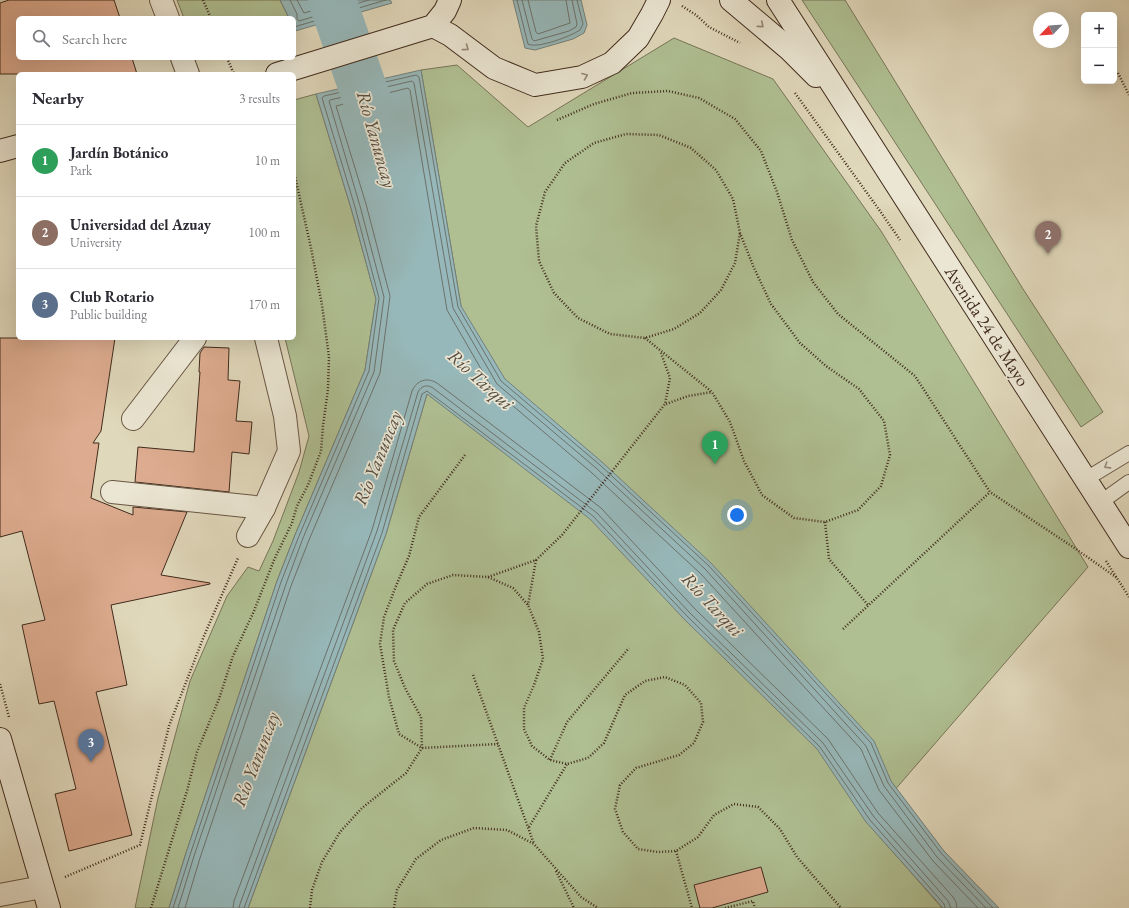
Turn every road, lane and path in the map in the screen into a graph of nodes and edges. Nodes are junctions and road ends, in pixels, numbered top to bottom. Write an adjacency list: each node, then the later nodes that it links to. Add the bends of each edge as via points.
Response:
1 (161, 0): 7 (street)
2 (203, 0): 8 (path)
3 (450, 0): 9 (street)
4 (731, 0): 19 (street, Avenida 24 de Mayo, one-way to 19, via 789,49)
5 (778, 0): 19 (street, Avenida 24 de Mayo)
6 (669, 2): 9 (street, one-way to 6, via 450,35 494,68 535,85 582,77 612,63 638,38 652,14); 10 (path, via 696,15 709,27)
7 (167, 16)
8 (210, 16)
9 (433, 26): 15 (street)
10 (747, 46)
11 (183, 60): 13 (street)
12 (228, 60): 14 (path)
13 (187, 72)
14 (233, 72)
15 (284, 72)
16 (1118, 73): 18 (path)
17 (791, 88): 24 (path)
18 (1129, 95)
19 (845, 105): 34 (street, Avenida 24 de Mayo)
20 (557, 120): 37 (path, via 594,104 632,93 668,91 698,98 735,119 761,151 792,240 813,282 838,314 915,376)
21 (16, 147): 22 (street)
22 (0, 151)
23 (740, 233): 25 (path, via 735,263 720,290 700,313 674,329); 25 (path, via 733,199 716,170 691,148 659,135 626,134 594,143 565,163 545,192 536,226 542,268 554,293 578,318 610,334); 40 (path, via 770,304 800,343 826,366 859,389 884,421 890,455 881,486 858,510)
24 (902, 243)
25 (645, 338): 28 (path)
26 (193, 340): 31 (street)
27 (266, 340): 39 (street, via 285,416 289,451)
28 (661, 353): 29 (path); 30 (path, via 670,378)
29 (712, 392): 30 (path, via 688,396); 40 (path, via 730,422 744,461 762,495 794,518)
30 (665, 404): 44 (path, via 562,535)
31 (133, 419)
32 (1129, 453): 34 (lane, one-way to 34)
33 (465, 455): 55 (path, via 419,517 409,556 384,617 380,644 389,697 399,734)
34 (1086, 479): 38 (street, Avenida 24 de Mayo)
35 (1129, 482): 38 (lane)
36 (112, 492): 39 (street)
37 (990, 492): 46 (path); 49 (path)
38 (1101, 502): 42 (street, Avenida 24 de Mayo)
39 (264, 508): 41 (street)
40 (825, 522): 49 (path, via 829,559)
41 (248, 536): 62 (path, via 204,636 169,726 140,845)
42 (1129, 547)
43 (1105, 559): 46 (path)
44 (536, 560): 45 (path); 48 (path)
45 (488, 577): 48 (path, bridge, via 513,588); 55 (path, bridge, via 453,574 427,584 405,603 393,630 394,662 421,717)
46 (1117, 578): 47 (path)
47 (1129, 597)
48 (528, 605): 56 (path, bridge, via 539,632 543,659 524,708 524,729 532,746)
49 (868, 605): 50 (path)
50 (843, 629)
51 (629, 648): 56 (path, via 567,722)
52 (473, 675): 54 (path)
53 (0, 738): 62 (street)
54 (498, 744): 55 (path); 58 (path)
55 (422, 748): 65 (path, bridge, via 406,773 362,808 340,832 322,862 312,890)
56 (550, 760): 57 (path)
57 (566, 764): 58 (path); 60 (path, via 588,758 604,743 625,695 645,682 665,677 685,685 701,703 703,722 694,743 679,755 636,768 620,785 614,809 622,832 638,849)
58 (528, 828): 59 (path)
59 (534, 844): 61 (path); 66 (path, via 507,830 474,828 441,840 416,859 397,890)
60 (676, 851): 69 (path); 72 (path, via 698,837 714,816 734,804 758,807 780,829 797,857)
61 (555, 868): 67 (path); 68 (path, via 582,897)
62 (42, 887): 63 (street); 64 (street)
63 (0, 895)
64 (49, 908)
65 (310, 908)
66 (394, 908)
67 (574, 908)
68 (598, 908)
69 (692, 908)
70 (725, 908): 71 (path, via 753,900)
71 (755, 908)
72 (841, 908)

